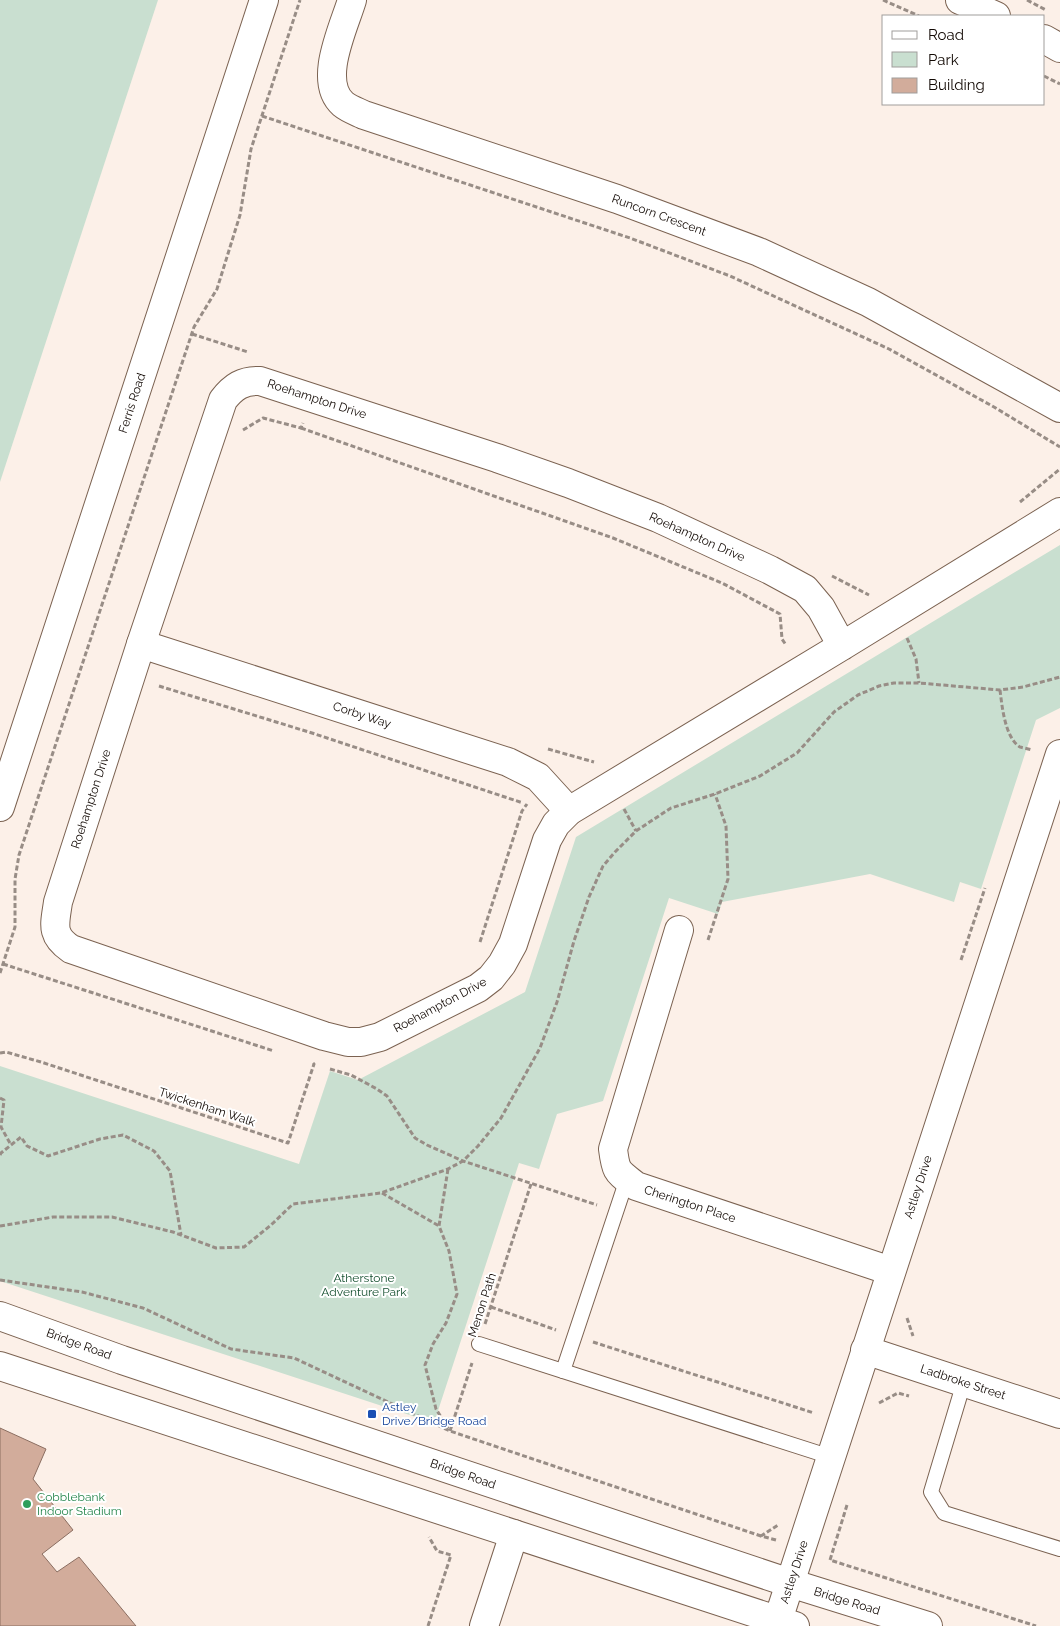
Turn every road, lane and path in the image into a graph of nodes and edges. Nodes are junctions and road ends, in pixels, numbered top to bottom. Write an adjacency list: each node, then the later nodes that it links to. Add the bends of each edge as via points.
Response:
1 (264, 0): 28 (street, Ferris Road)
2 (300, 0): 14 (path)
3 (352, 0): 15 (street, Runcorn Crescent, via 331,73 334,92 343,104 364,115 617,199 759,252 868,302)
4 (883, 0): 8 (path)
5 (960, 0): 9 (street)
6 (1027, 0): 7 (path)
7 (1052, 13)
8 (917, 15)
9 (994, 15)
10 (1045, 40): 11 (street)
11 (1060, 48)
12 (1045, 76): 13 (path)
13 (1060, 84)
14 (262, 116): 17 (path, via 630,238 730,276 889,349); 31 (path, via 251,149 240,215 217,289 194,327 19,855 15,879 15,927)
15 (1060, 408)
16 (301, 428): 20 (path, via 613,538 722,583 780,614 782,640)
17 (1060, 447)
18 (1060, 512): 21 (street, Roehampton Drive)
19 (141, 644): 21 (street, Roehampton Drive, via 222,400 238,384 249,380 497,458 658,518 805,589 821,608); 29 (street, Corby Way, via 508,762 538,776); 29 (street, Roehampton Drive, via 58,902 56,935 70,949 324,1036 348,1042 380,1037 478,988 491,978 513,944 547,840)
20 (786, 645)
21 (842, 646): 29 (street, Roehampton Drive)
22 (1060, 677): 24 (path)
23 (159, 686): 27 (path)
24 (1000, 690): 25 (path, via 1003,716 1018,746); 26 (path, via 894,682 879,686 858,695 834,712 797,753 760,776)
25 (1060, 754): 49 (street, Astley Drive)
26 (715, 794): 30 (path, via 726,826 728,879 707,940); 40 (path, via 671,808 651,820 603,866 588,897 540,1048 501,1118)
27 (527, 805)
28 (0, 807)
29 (569, 811)
30 (679, 930): 42 (street, via 613,1148 619,1173)
31 (3, 964): 32 (path); 33 (path)
32 (0, 973)
33 (276, 1052)
34 (0, 1053): 36 (path, Twickenham Walk, via 41,1062 288,1142)
35 (305, 1061): 36 (path)
36 (314, 1064): 40 (path, via 351,1075 377,1089 387,1096 415,1138)
37 (0, 1098): 38 (path, via 4,1100 1,1127)
38 (11, 1145): 39 (path); 48 (path, via 22,1137 27,1146 48,1156 124,1134 154,1150 170,1171)
39 (0, 1155)
40 (463, 1161): 41 (path); 43 (path)
41 (448, 1169): 44 (path); 47 (path)
42 (627, 1179): 45 (lane); 49 (street, Cherington Place, via 636,1186)
43 (531, 1184): 45 (path); 51 (path, Menon Path)
44 (381, 1192): 47 (path); 48 (path, via 293,1204 244,1247 216,1248)
45 (616, 1212): 53 (lane)
46 (0, 1226): 48 (path, via 53,1217 112,1217)
47 (439, 1226): 61 (path, via 449,1251 457,1294 425,1365 436,1410)
48 (181, 1235)
49 (891, 1271): 55 (street, Astley Drive)
50 (0, 1280): 61 (path, via 82,1292 142,1308 231,1349 294,1358)
51 (491, 1307): 53 (path); 54 (path, Menon Path)
52 (0, 1316): 67 (street, Bridge Road)
53 (574, 1336): 57 (lane); 59 (path)
54 (479, 1344): 57 (lane); 61 (path, Menon Path)
55 (865, 1350): 58 (street, Ladbroke Street); 62 (street, Astley Drive)
56 (0, 1366): 64 (street)
57 (563, 1371): 62 (lane)
58 (964, 1382): 60 (street, Ladbroke Street); 66 (lane, via 931,1492 944,1512)
59 (814, 1413)
60 (1060, 1414)
61 (450, 1432): 65 (path)
62 (831, 1457): 67 (street, Astley Drive)
63 (424, 1534): 69 (path, via 431,1538 437,1551 451,1555)
64 (514, 1534): 68 (street); 70 (street)
65 (761, 1536)
66 (1060, 1549)
67 (790, 1583): 68 (street, Astley Drive); 71 (street, Bridge Road)
68 (786, 1623)
69 (428, 1626)
70 (484, 1626)
71 (928, 1626)

